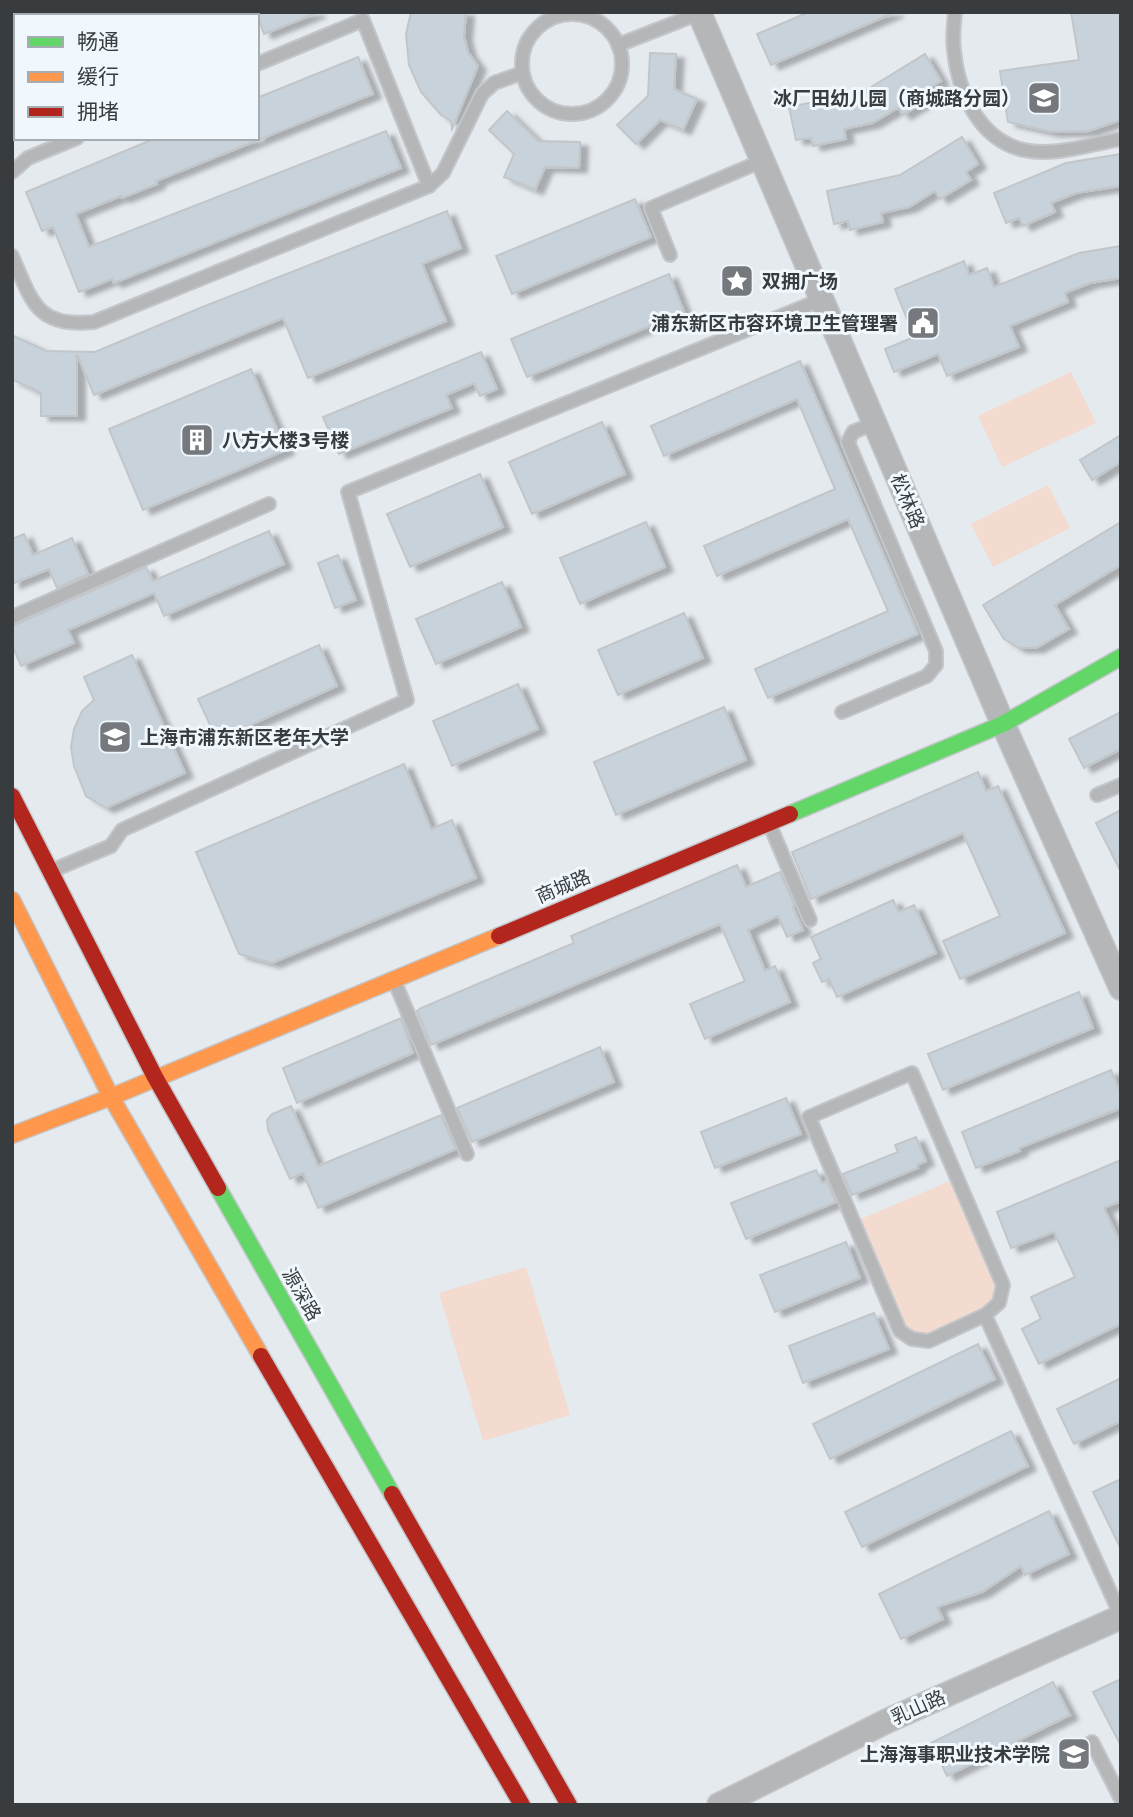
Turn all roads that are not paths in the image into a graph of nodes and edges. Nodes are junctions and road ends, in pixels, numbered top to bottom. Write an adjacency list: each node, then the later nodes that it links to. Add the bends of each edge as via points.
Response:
1 (699, 12): 3 (lane); 8 (street, 松林路)
2 (955, 12): 6 (lane, via 953,48 960,81 974,114 995,138 1023,150 1047,152)
3 (618, 45): 5 (lane, via 606,26 591,17 574,13 556,16 531,34 523,48); 5 (lane, via 622,74 616,90 589,112 557,113 542,106)
4 (259, 63): 10 (lane, via 363,20)
5 (522, 73): 10 (lane, via 494,83 482,94 443,173)
6 (1121, 139)
7 (72, 140): 9 (lane, via 28,158)
8 (764, 160): 11 (lane, via 651,208); 13 (street, 松林路)
9 (12, 172)
10 (429, 186): 12 (lane, via 94,321 76,324 44,313 32,302)
11 (670, 255)
12 (12, 256)
13 (823, 299): 14 (street, 松林路); 24 (lane, via 348,492 407,700 122,831 111,846)
14 (875, 422): 18 (lane, via 853,432 848,442 936,651 936,665 927,676); 19 (street, 松林路)
15 (269, 504): 16 (lane)
16 (12, 617)
17 (1121, 657): 19 (main road, 商城路)
18 (842, 712)
19 (1003, 724): 23 (main road, 商城路); 28 (street, 松林路)
20 (1121, 785): 21 (lane)
21 (1097, 795)
22 (12, 796): 24 (main road, 源深路)
23 (769, 822): 26 (lane); 27 (main road, 商城路)
24 (50, 871): 29 (main road, 源深路)
25 (12, 900): 30 (main road)
26 (810, 920)
27 (394, 980): 29 (main road, 商城路); 32 (lane)
28 (1121, 988)
29 (156, 1077): 30 (main road, 商城路); 38 (main road, 源深路)
30 (111, 1097): 31 (main road, 商城路); 37 (main road)
31 (12, 1135)
32 (467, 1154)
33 (985, 1315): 33 (lane, via 999,1303 1003,1285 912,1073 809,1117 900,1331 912,1339 929,1340); 34 (lane)
34 (1121, 1616): 39 (street, 乳山路, via 887,1721)
35 (1093, 1742): 36 (lane)
36 (1121, 1799)
37 (522, 1805)
38 (569, 1805)
39 (719, 1805)

